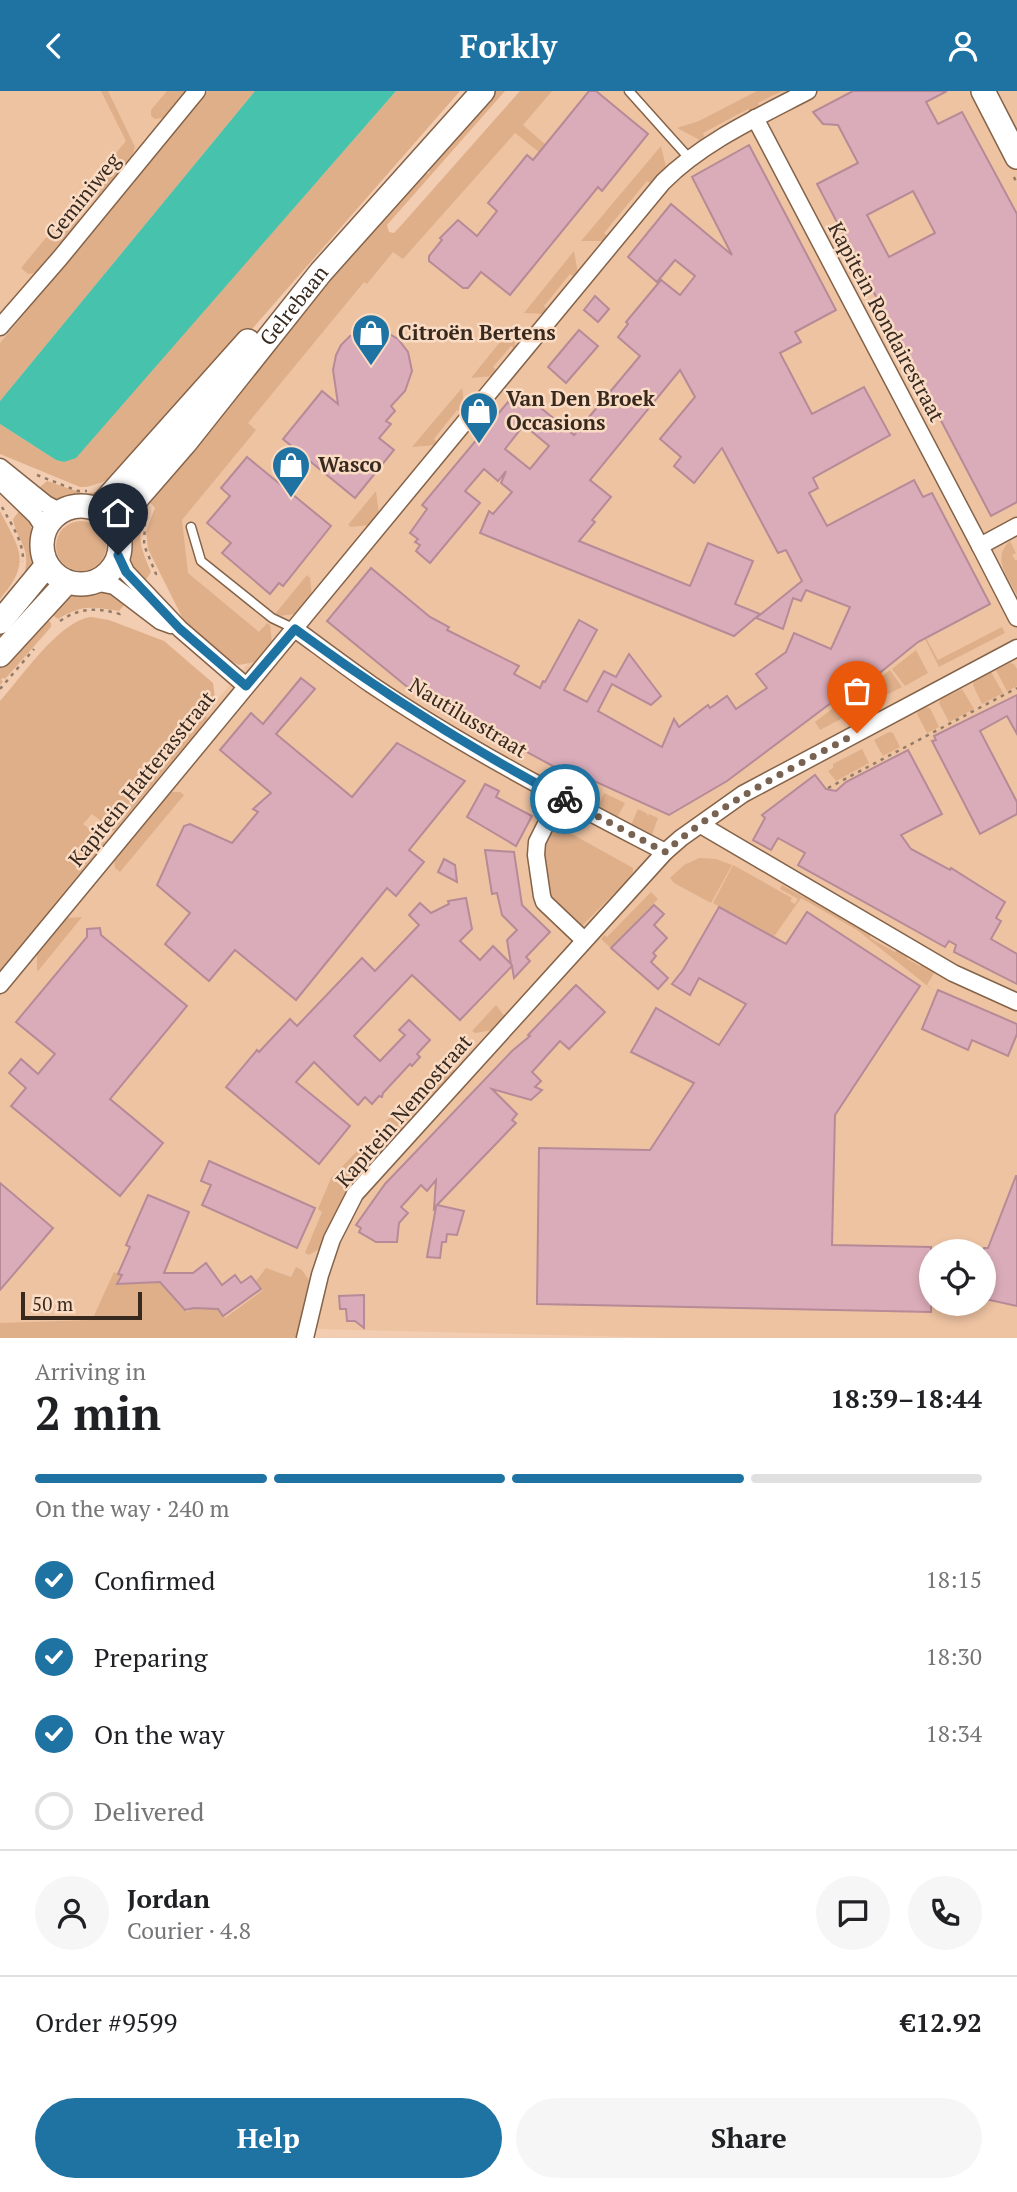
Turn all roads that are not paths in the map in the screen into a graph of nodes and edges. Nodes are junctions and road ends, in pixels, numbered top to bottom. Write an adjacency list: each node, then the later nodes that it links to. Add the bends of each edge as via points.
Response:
1 (197, 91): 10 (street, Geminiweg)
2 (468, 91): 13 (street, Gelrebaan)
3 (483, 91): 17 (street, Gelrebaan, via 321,272)
4 (629, 91): 9 (lane)
5 (808, 91): 7 (street, Kapitein Hatterasstraat)
6 (983, 91): 8 (street)
7 (755, 118): 9 (street, Kapitein Hatterasstraat); 19 (street, Kapitein Rondairestraat)
8 (1017, 157)
9 (689, 158): 27 (street, Kapitein Hatterasstraat, via 663,182)
10 (0, 327)
11 (0, 467): 14 (street)
12 (0, 481): 18 (street)
13 (97, 510): 14 (street, via 73,507); 17 (street)
14 (61, 512): 18 (street)
15 (1017, 526): 19 (street)
16 (191, 527): 27 (lane, via 201,561 272,618)
17 (116, 528): 20 (street)
18 (45, 530): 21 (street, via 42,542)
19 (980, 546): 24 (street)
20 (118, 555): 23 (street, via 110,571); 26 (street, via 126,572)
21 (47, 565): 22 (street); 25 (street)
22 (67, 582): 23 (street); 29 (street)
23 (94, 582): 26 (street, via 114,586 160,621)
24 (1017, 618)
25 (0, 622)
26 (180, 629): 30 (street)
27 (295, 629): 30 (street, Kapitein Hatterasstraat); 31 (street, Nautilusstraat, via 440,729)
28 (1017, 648): 32 (street, Kapitein Nemostraat, via 743,794)
29 (0, 655)
30 (246, 686): 35 (street, Kapitein Hatterasstraat)
31 (560, 796): 33 (street, Nautilusstraat); 34 (street, via 537,842 542,896)
32 (701, 825): 33 (street, Kapitein Nemostraat); 36 (street, via 953,973)
33 (665, 852): 34 (street, Kapitein Nemostraat)
34 (584, 940): 37 (street, Kapitein Nemostraat, via 355,1194 328,1251)
35 (0, 985)
36 (1017, 1002)
37 (305, 1338)

